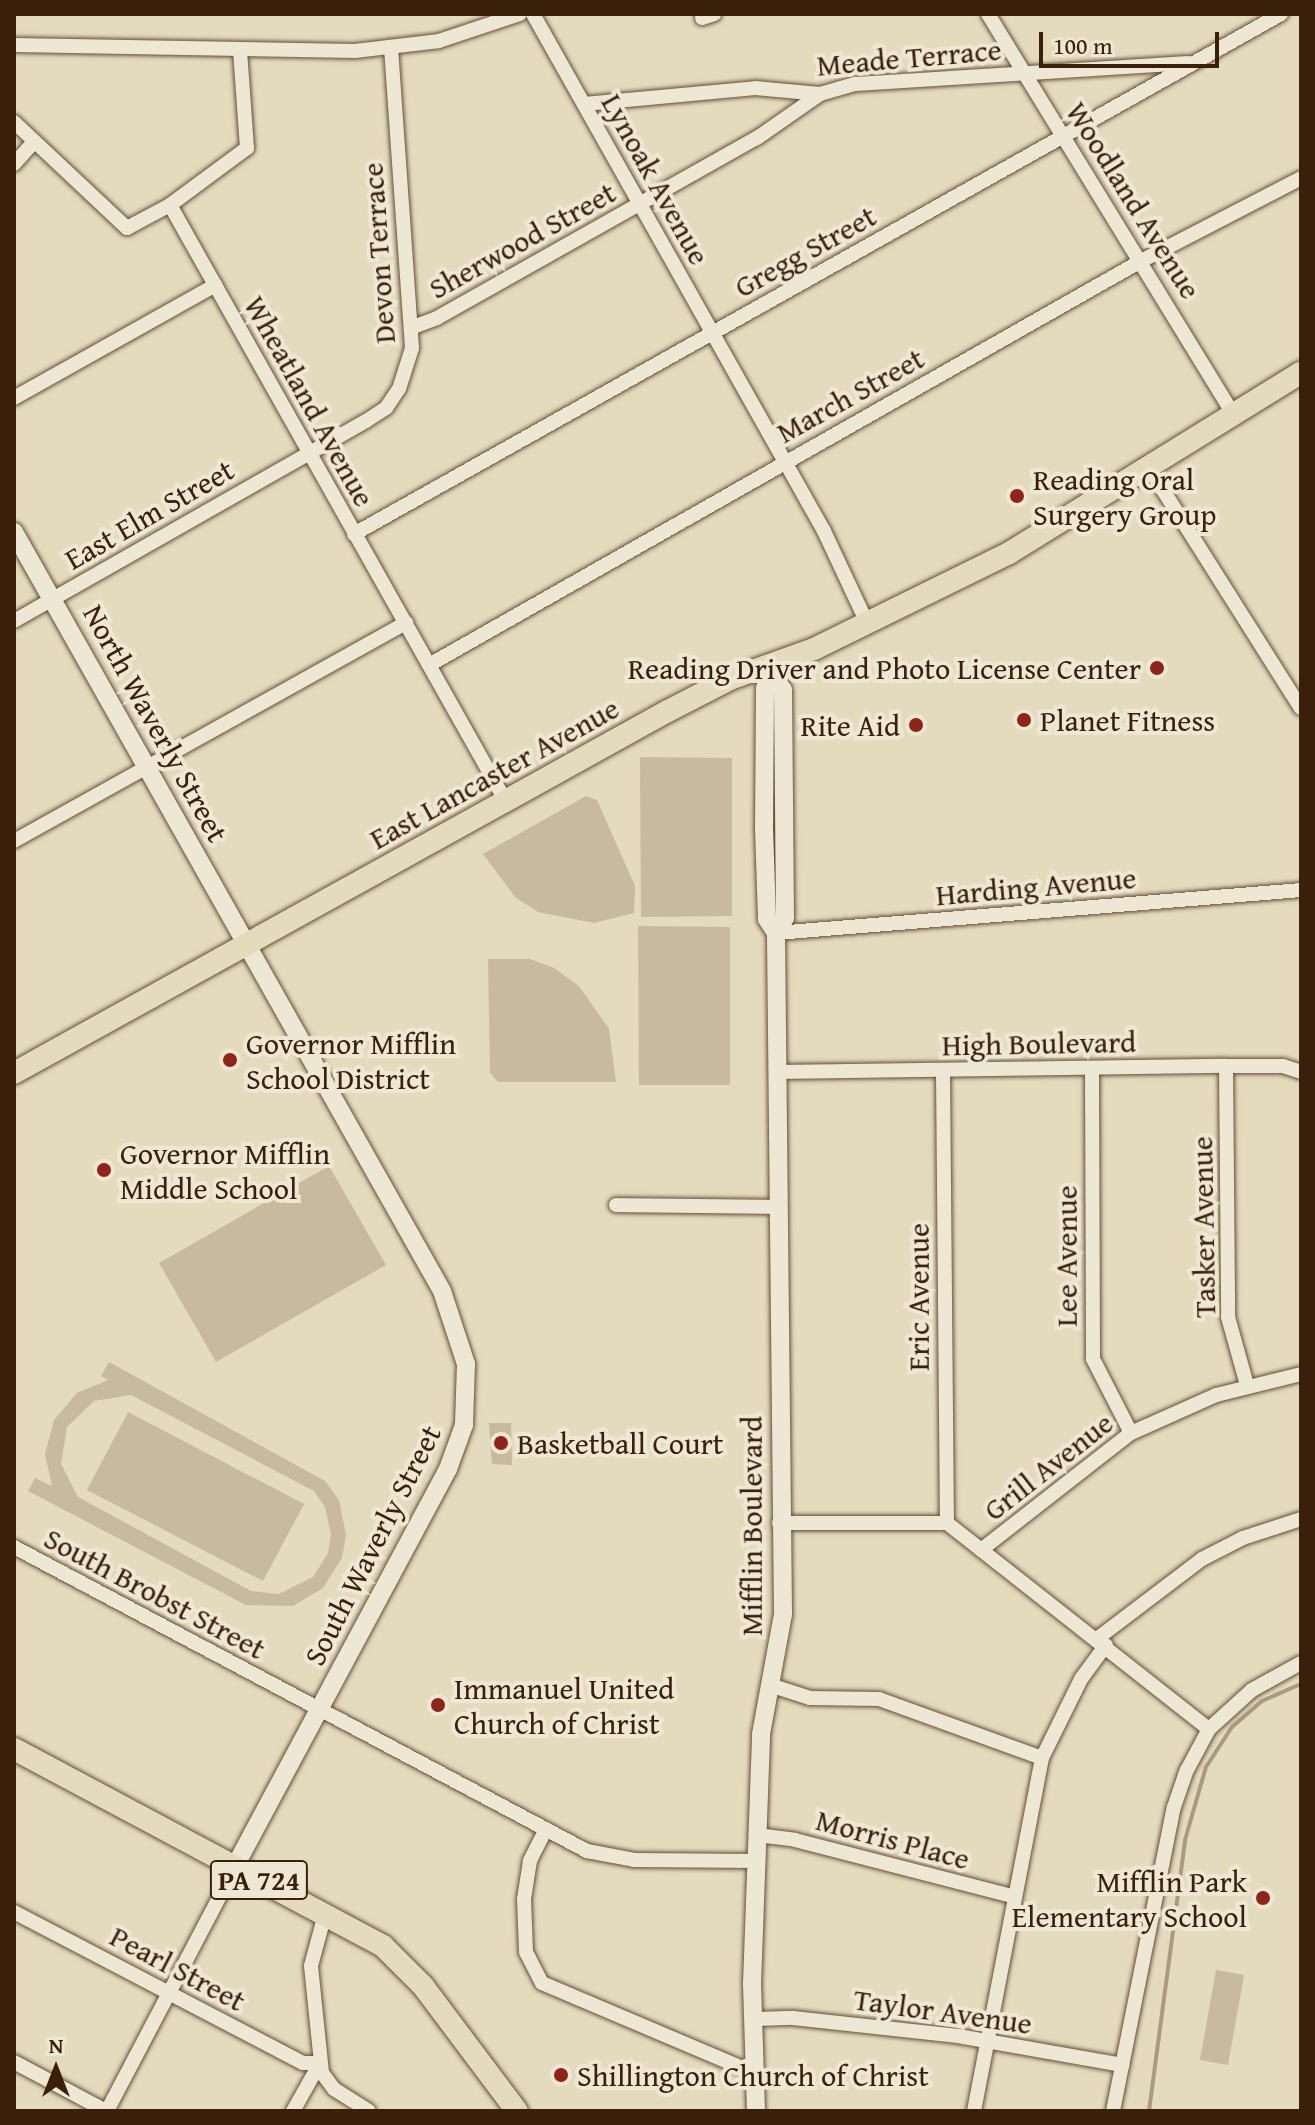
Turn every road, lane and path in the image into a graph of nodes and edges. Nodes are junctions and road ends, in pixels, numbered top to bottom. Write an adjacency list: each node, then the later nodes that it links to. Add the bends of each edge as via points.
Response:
1 (520, 14): 6 (street, via 472,33)
2 (533, 14): 11 (street, Lynoak Avenue)
3 (988, 14): 9 (street, Woodland Avenue)
4 (1281, 14): 8 (street, Gregg Street)
5 (14, 45): 7 (street)
6 (391, 48): 7 (street); 21 (street, Devon Terrace)
7 (240, 50): 18 (street, via 247,148)
8 (1193, 63): 9 (street, Meade Terrace); 13 (street, Gregg Street)
9 (1024, 72): 10 (street, Meade Terrace, via 856,84); 13 (street, Woodland Avenue)
10 (820, 94): 11 (street, Meade Terrace, via 755,88); 17 (street, Sherwood Street, via 757,138)
11 (584, 104): 17 (street, Lynoak Avenue)
12 (14, 122): 14 (street)
13 (1063, 135): 19 (street, Woodland Avenue); 22 (street, Gregg Street)
14 (34, 142): 15 (street); 18 (street, via 127,228)
15 (14, 164)
16 (1301, 178): 19 (street, March Street)
17 (640, 204): 21 (street, Sherwood Street); 22 (street, Lynoak Avenue)
18 (170, 205): 20 (street, Wheatland Avenue)
19 (1141, 261): 25 (street, Woodland Avenue); 27 (street, March Street)
20 (215, 285): 24 (street); 26 (street, Wheatland Avenue)
21 (411, 328): 26 (street, Devon Terrace, via 408,370 386,408)
22 (713, 333): 27 (street, Lynoak Avenue); 30 (street, Gregg Street)
23 (1301, 373): 25 (main road, East Lancaster Avenue)
24 (14, 398)
25 (1234, 415): 28 (main road, East Lancaster Avenue)
26 (309, 453): 30 (street, Wheatland Avenue); 31 (street, East Elm Street)
27 (786, 461): 34 (street, Lynoak Avenue); 35 (street, March Street)
28 (1149, 468): 34 (main road, East Lancaster Avenue, via 1009,553); 37 (street)
29 (14, 532): 31 (street, North Waverly Street)
30 (354, 534): 33 (street, Wheatland Avenue)
31 (54, 598): 32 (street, East Elm Street); 38 (street, North Waverly Street)
32 (14, 621)
33 (406, 623): 35 (street, Wheatland Avenue); 38 (street)
34 (867, 623): 36 (main road, East Lancaster Avenue)
35 (429, 665): 39 (street, Wheatland Avenue)
36 (775, 670): 39 (main road, East Lancaster Avenue, via 717,685); 42 (street, Mifflin Boulevard, via 783,690 785,918)
37 (1301, 708)
38 (148, 766): 40 (street); 43 (street, North Waverly Street)
39 (505, 800): 43 (main road, East Lancaster Avenue)
40 (14, 841)
41 (1301, 890): 42 (street, Harding Avenue)
42 (776, 933): 47 (street, Mifflin Boulevard)
43 (248, 943): 49 (main road, East Lancaster Avenue); 63 (street, South Waverly Street, via 442,1291 466,1364 466,1407 454,1455)
44 (1226, 1066): 45 (street, High Boulevard); 48 (street, High Boulevard, via 1283,1066); 53 (street, Tasker Avenue, via 1228,1317)
45 (1092, 1069): 46 (street, High Boulevard); 54 (street, Lee Avenue, via 1093,1359)
46 (943, 1071): 47 (street, High Boulevard); 57 (street, Eric Avenue)
47 (777, 1072): 51 (street, Mifflin Boulevard)
48 (1301, 1072)
49 (14, 1073)
50 (616, 1205): 51 (street)
51 (778, 1207): 56 (street, Mifflin Boulevard)
52 (1301, 1374): 53 (street, Grill Avenue)
53 (1247, 1385): 54 (street, Grill Avenue)
54 (1131, 1433): 59 (street, Grill Avenue)
55 (1301, 1519): 60 (street, via 1243,1538 1202,1559)
56 (779, 1523): 57 (street, Grill Avenue); 62 (street, Mifflin Boulevard, via 783,1614)
57 (947, 1523): 59 (street, Grill Avenue)
58 (14, 1547): 63 (street, South Brobst Street)
59 (981, 1550): 60 (street)
60 (1102, 1641): 64 (street); 66 (street)
61 (1301, 1663): 64 (street, via 1259,1685)
62 (770, 1685): 66 (street, via 810,1698 879,1699); 68 (street, Mifflin Boulevard, via 761,1734)
63 (320, 1710): 67 (street, South Brobst Street); 70 (street, South Waverly Street)
64 (1209, 1729): 79 (street, via 1174,1807)
65 (14, 1749): 70 (main road, PA 724)
66 (1042, 1758): 71 (street)
67 (546, 1829): 69 (street, South Brobst Street, via 587,1851 616,1858); 80 (street, via 530,1861 524,1899 526,1952 542,1983)
68 (757, 1835): 69 (street, Mifflin Boulevard); 71 (street, Morris Place, via 795,1840)
69 (757, 1861): 75 (street, Mifflin Boulevard, via 752,1984)
70 (235, 1867): 73 (main road, PA 724); 74 (street)
71 (1015, 1897): 76 (street)
72 (14, 1912): 74 (street, Pearl Street)
73 (325, 1914): 78 (street, via 311,1966); 84 (main road, PA 724, via 403,1962)
74 (168, 1992): 78 (street, Pearl Street, via 303,2063); 81 (street)
75 (757, 2019): 76 (street, Taylor Avenue, via 793,2018); 80 (street, Mifflin Boulevard)
76 (987, 2041): 79 (street, Taylor Avenue); 86 (street)
77 (14, 2062): 81 (street)
78 (320, 2063): 82 (street); 83 (street, via 327,2083)
79 (1122, 2065): 87 (street)
80 (756, 2074): 85 (street, Mifflin Boulevard)
81 (107, 2111)
82 (293, 2111)
83 (369, 2111)
84 (517, 2111)
85 (756, 2111)
86 (974, 2111)
87 (1113, 2111)

